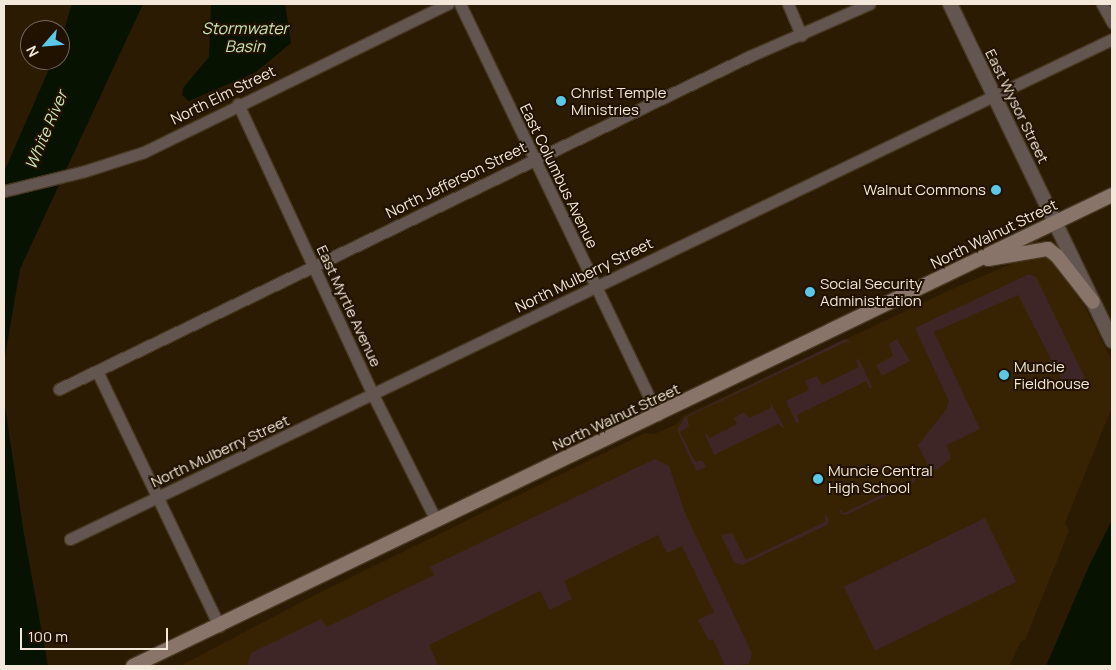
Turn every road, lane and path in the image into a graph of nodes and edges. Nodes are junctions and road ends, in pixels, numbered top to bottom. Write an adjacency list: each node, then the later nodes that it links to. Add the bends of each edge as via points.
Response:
1 (448, 4): 11 (street, North Elm Street)
2 (460, 4): 12 (street, East Columbus Avenue)
3 (788, 4): 8 (street)
4 (869, 4): 8 (street, North Jefferson Street)
5 (950, 4): 10 (street, East Wysor Street)
6 (1102, 4): 7 (street)
7 (1112, 22)
8 (801, 35): 12 (street, North Jefferson Street)
9 (1112, 40): 10 (street, North Mulberry Street)
10 (996, 94): 15 (street, East Wysor Street); 18 (street, North Mulberry Street, via 950,120)
11 (238, 104): 13 (street, North Elm Street, via 144,152); 17 (street, East Myrtle Avenue)
12 (534, 160): 17 (street, North Jefferson Street); 18 (street, East Columbus Avenue)
13 (4, 191)
14 (1112, 194): 15 (main road, North Walnut Street)
15 (1054, 223): 16 (main road, North Walnut Street); 19 (street, East Wysor Street)
16 (975, 261): 19 (main road, via 1048,249); 24 (main road, North Walnut Street)
17 (314, 266): 21 (street, North Jefferson Street); 23 (street, East Myrtle Avenue)
18 (595, 286): 23 (street, North Mulberry Street); 24 (street, East Columbus Avenue)
19 (1093, 302): 20 (street, East Wysor Street)
20 (1112, 341)
21 (97, 371): 22 (street, North Jefferson Street); 25 (street)
22 (58, 389)
23 (373, 395): 25 (street, North Mulberry Street); 26 (street, East Myrtle Avenue)
24 (658, 415): 26 (main road, North Walnut Street)
25 (158, 497): 27 (street, North Mulberry Street); 28 (street)
26 (436, 520): 28 (main road, North Walnut Street)
27 (70, 539)
28 (219, 626): 29 (main road, North Walnut Street)
29 (133, 666)

